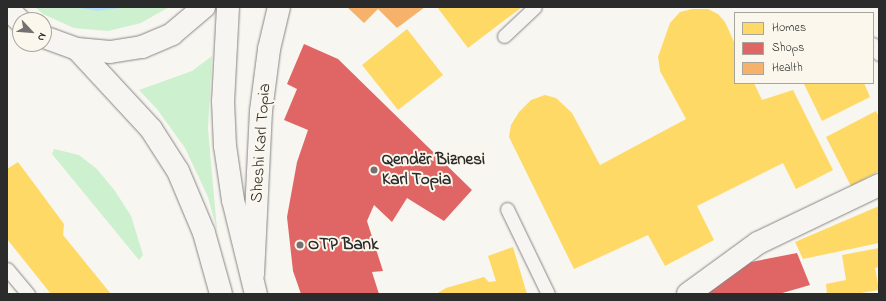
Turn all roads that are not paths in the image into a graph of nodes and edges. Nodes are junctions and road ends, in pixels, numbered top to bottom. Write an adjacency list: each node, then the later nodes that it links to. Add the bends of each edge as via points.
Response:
1 (204, 7): 7 (main road, via 172,34 142,47 110,52)
2 (228, 7): 11 (main road, via 223,101 225,146 233,200)
3 (279, 7): 11 (main road, Sheshi Karl Topia, via 269,49 261,111)
4 (535, 7): 5 (lane)
5 (504, 36)
6 (52, 40): 7 (main road)
7 (77, 49): 13 (main road, via 143,120 178,170 204,233)
8 (879, 184): 15 (main road, via 758,242)
9 (507, 209): 14 (lane)
10 (7, 269): 12 (lane)
11 (255, 288)
12 (28, 294)
13 (221, 294)
14 (548, 294)
15 (688, 294)

